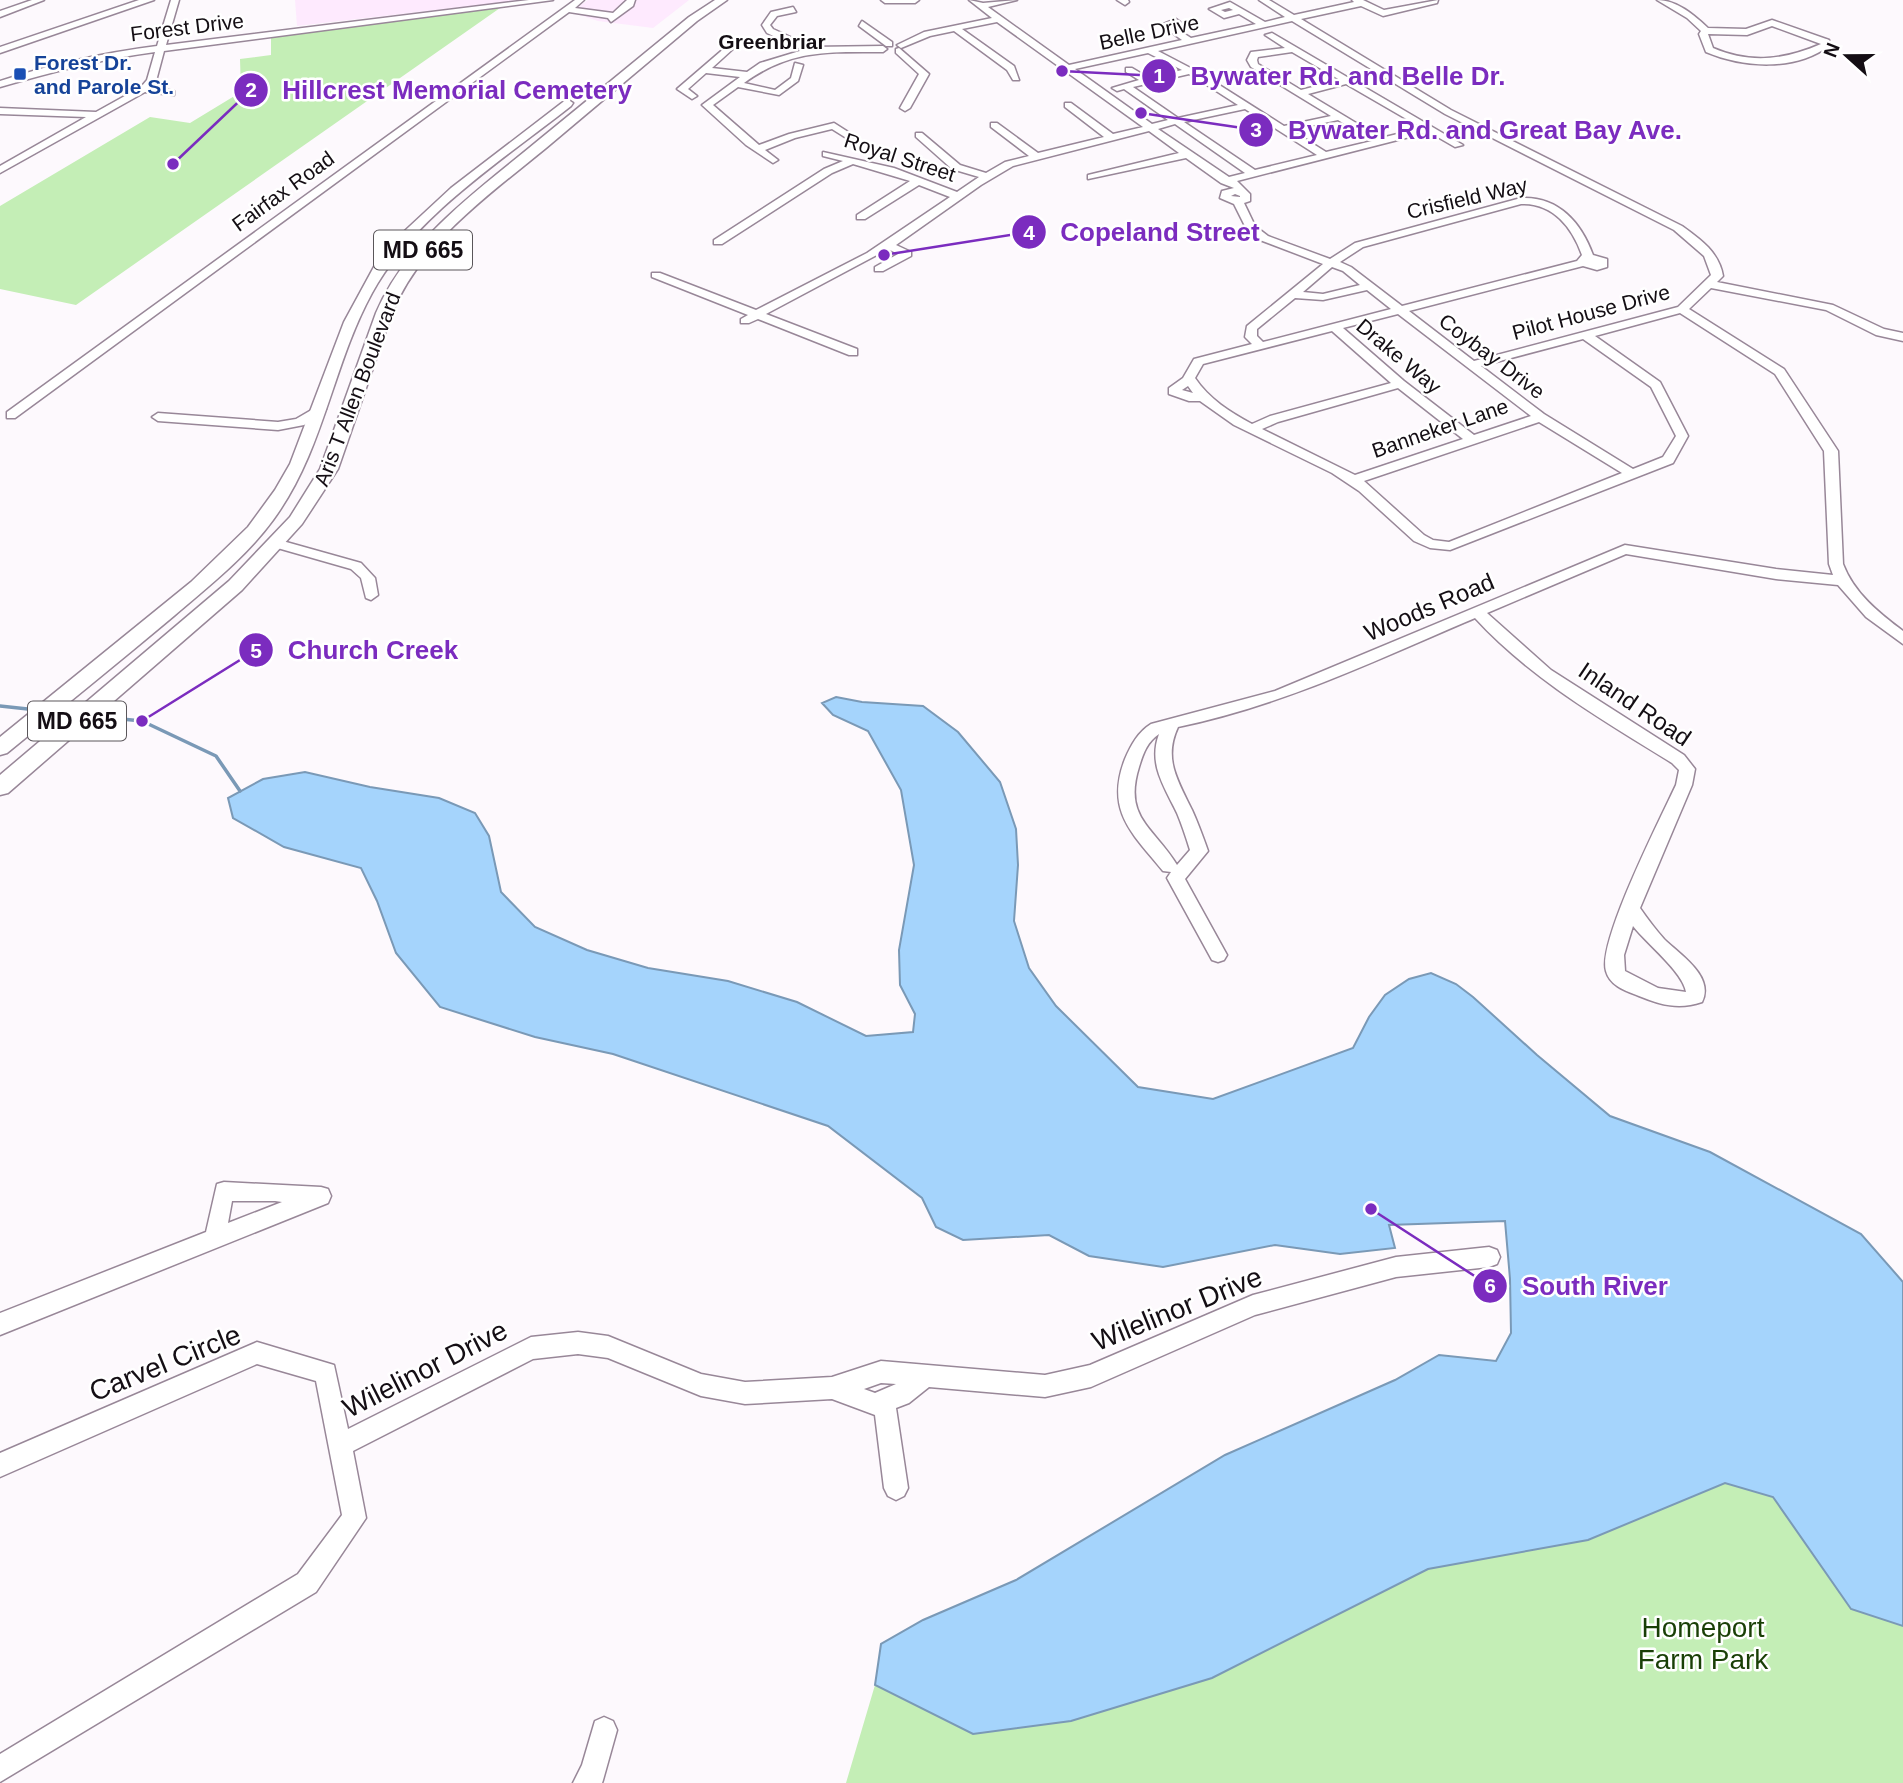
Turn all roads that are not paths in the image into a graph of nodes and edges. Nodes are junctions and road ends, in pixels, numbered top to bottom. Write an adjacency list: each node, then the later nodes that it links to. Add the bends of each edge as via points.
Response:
1 (40, 0): 21 (street)
2 (99, 0): 17 (street)
3 (150, 0): 17 (street)
4 (175, 0): 34 (street)
5 (549, 0): 34 (street, Forest Drive)
6 (580, 0): 18 (street, Fairfax Road)
7 (631, 0): 18 (street, via 612,18)
8 (722, 0): 125 (main road, Aris T Allen Boulevard / MD 665, via 500,179 413,261 388,304 329,469)
9 (885, 0): 10 (street)
10 (915, 0)
11 (1013, 0): 16 (street)
12 (1263, 0): 22 (street)
13 (1432, 0): 15 (street, via 1383,13)
14 (1661, 0): 28 (street)
15 (1359, 1): 22 (street, Belle Drive)
16 (977, 3): 23 (street, Coybay Drive)
17 (123, 6): 39 (street)
18 (567, 9): 116 (street, Fairfax Road)
19 (793, 10): 40 (street, via 774,14 766,24 770,31)
20 (1241, 11): 26 (street)
21 (0, 14)
22 (1293, 17): 26 (street, Belle Drive); 99 (street, via 1448,112 1651,215 1687,243)
23 (997, 19): 27 (street); 44 (street, Coybay Drive)
24 (1176, 22): 32 (street, via 1165,24)
25 (862, 24): 33 (street)
26 (1265, 25): 29 (street, Belle Drive)
27 (954, 27): 36 (street); 50 (street, via 1011,68)
28 (1706, 31): 28 (street, via 1747,32 1772,23 1826,42 1795,58 1766,63 1721,56 1710,50 1703,34)
29 (1224, 34): 31 (street); 32 (street, Belle Drive)
30 (1269, 35): 38 (street)
31 (1234, 41)
32 (1191, 42): 41 (street, Belle Drive)
33 (886, 46): 36 (street); 40 (street)
34 (161, 48): 51 (street, Forest Drive, via 73,62); 57 (street)
35 (730, 48): 47 (street)
36 (900, 48): 65 (street, via 924,74)
37 (1244, 48): 42 (street)
38 (1293, 49): 42 (street); 53 (street)
39 (0, 50)
40 (811, 50): 49 (street)
41 (1150, 50): 44 (street, Belle Drive); 48 (street)
42 (1254, 54): 60 (street, via 1254,65)
43 (799, 65): 54 (street, via 794,82 776,93)
44 (1067, 68): 58 (street, Coybay Drive)
45 (1129, 69): 52 (street)
46 (7, 70): 51 (street)
47 (703, 70): 49 (street); 62 (street, via 682,89)
48 (1187, 72): 52 (street); 64 (street)
49 (747, 75): 54 (street)
50 (1016, 78)
51 (13, 79): 55 (street, Forest Drive)
52 (1147, 81): 56 (street)
53 (1347, 82): 60 (street); 73 (street)
54 (738, 84): 79 (street, via 707,105)
55 (0, 85)
56 (1125, 86): 58 (street); 69 (street)
57 (144, 89): 59 (street); 67 (street)
58 (1100, 92): 71 (street, Coybay Drive)
59 (171, 93)
60 (1300, 93): 68 (street)
61 (578, 94): 115 (main road, Aris T Allen Boulevard / MD 665, via 441,206 388,257 364,293)
62 (692, 96)
63 (1068, 105): 76 (street)
64 (1247, 106): 69 (street); 72 (street)
65 (905, 108)
66 (0, 111): 67 (street)
67 (97, 115): 86 (street)
68 (1338, 117): 72 (street); 77 (street)
69 (1176, 121): 71 (street); 87 (street)
70 (994, 125): 83 (street)
71 (1150, 128): 76 (street); 81 (street, Coybay Drive)
72 (1283, 129): 82 (street)
73 (1429, 129): 77 (street); 78 (street)
74 (919, 135): 88 (street, via 956,167)
75 (851, 137): 79 (street, via 834,126)
76 (1111, 137): 83 (street)
77 (1380, 141): 82 (street)
78 (1458, 145)
79 (758, 149): 84 (street)
80 (827, 154): 85 (street, Royal Street)
81 (1188, 154): 89 (street); 90 (street, Coybay Drive)
82 (1324, 155): 87 (street)
83 (1035, 156): 88 (street)
84 (773, 160)
85 (851, 161): 91 (street, Royal Street); 94 (street)
86 (0, 170)
87 (1252, 173): 90 (street)
88 (985, 176): 92 (street)
89 (1092, 177)
90 (1225, 181): 96 (street, Coybay Drive, via 1238,195 1251,228 1264,238)
91 (916, 182): 92 (street, Royal Street); 93 (street)
92 (960, 197): 95 (street)
93 (861, 216)
94 (718, 242)
95 (888, 245): 97 (street, via 906,254); 104 (street)
96 (1331, 262): 100 (street, Coybay Drive); 101 (street, Crisfield Way); 103 (street, Crisfield Way, via 1359,245 1532,199 1555,207 1584,241 1585,260)
97 (879, 270)
98 (656, 275): 104 (street)
99 (1709, 282): 102 (street, Pilot House Drive); 108 (street, via 1829,307 1880,332)
100 (1368, 286): 101 (street, via 1323,298); 103 (street, Coybay Drive)
101 (1292, 294): 109 (street, Crisfield Way, via 1251,328 1251,337)
102 (1682, 309): 107 (street, Pilot House Drive); 126 (street, via 1780,372 1832,452 1836,564)
103 (1399, 310): 106 (street, Crisfield Way); 111 (street, Coybay Drive)
104 (757, 314): 105 (street); 110 (street)
105 (745, 321)
106 (1334, 327): 109 (street, Crisfield Way); 113 (street, Drake Way)
107 (1584, 334): 111 (street, Pilot House Drive); 123 (street, via 1656,386 1682,436 1668,460)
108 (1903, 337)
109 (1260, 345): 112 (street, Crisfield Way, via 1198,362)
110 (853, 352)
111 (1472, 365): 118 (street, Coybay Drive)
112 (1189, 379): 114 (street); 114 (street, via 1173,391)
113 (1400, 384): 120 (street); 121 (street, Drake Way)
114 (1203, 397): 120 (street)
115 (320, 409): 119 (street, via 300,422); 122 (main road, Aris T Allen Boulevard / MD 665)
116 (11, 415)
117 (158, 417): 119 (street)
118 (1539, 417): 121 (street, Banneker Lane); 123 (street, Coybay Drive)
119 (278, 426): 122 (street, via 298,431)
120 (1253, 428): 124 (street)
121 (1472, 440): 124 (street, Banneker Lane)
122 (307, 442): 131 (main road, Aris T Allen Boulevard / MD 665, via 282,494 245,542)
123 (1634, 475): 124 (street, via 1450,546 1428,543 1414,534)
124 (1354, 480)
125 (279, 544): 127 (street, via 356,566 371,582); 132 (main road, Aris T Allen Boulevard / MD 665)
126 (1842, 581): 128 (street, Woods Road, via 1625,550); 129 (street, via 1871,614)
127 (371, 595)
128 (1477, 611): 130 (street, Woods Road, via 1280,695); 134 (street, Inland Road, via 1496,634 1552,677 1687,769)
129 (1903, 639)
130 (1172, 723): 133 (street, Woods Road, via 1146,735 1124,794 1136,825); 135 (street, via 1160,755 1199,851 1176,878)
131 (0, 748)
132 (0, 787)
133 (1169, 866)
134 (1631, 909): 134 (street, Inland Road, via 1690,975 1695,996 1687,1000 1661,996 1618,977 1613,958)
135 (1218, 955)
136 (215, 1238): 138 (street)
137 (1489, 1257): 139 (street, Wilelinor Drive, via 1396,1267 1252,1305 1079,1379 1045,1386)
138 (0, 1324)
139 (927, 1375): 140 (street, Wilelinor Drive, via 881,1373); 141 (street, via 901,1395)
140 (832, 1388): 141 (street, Wilelinor Drive, via 874,1404); 142 (street, Wilelinor Drive, via 745,1393 701,1385 608,1347 578,1343 531,1348)
141 (884, 1401): 144 (street)
142 (340, 1445): 143 (street, Carvel Circle, via 326,1373 257,1353); 146 (street, Wilelinor Drive, via 354,1518 307,1583)
143 (0, 1465)
144 (896, 1488)
145 (604, 1730): 147 (street, via 594,1771)
146 (0, 1769)
147 (586, 1783)

